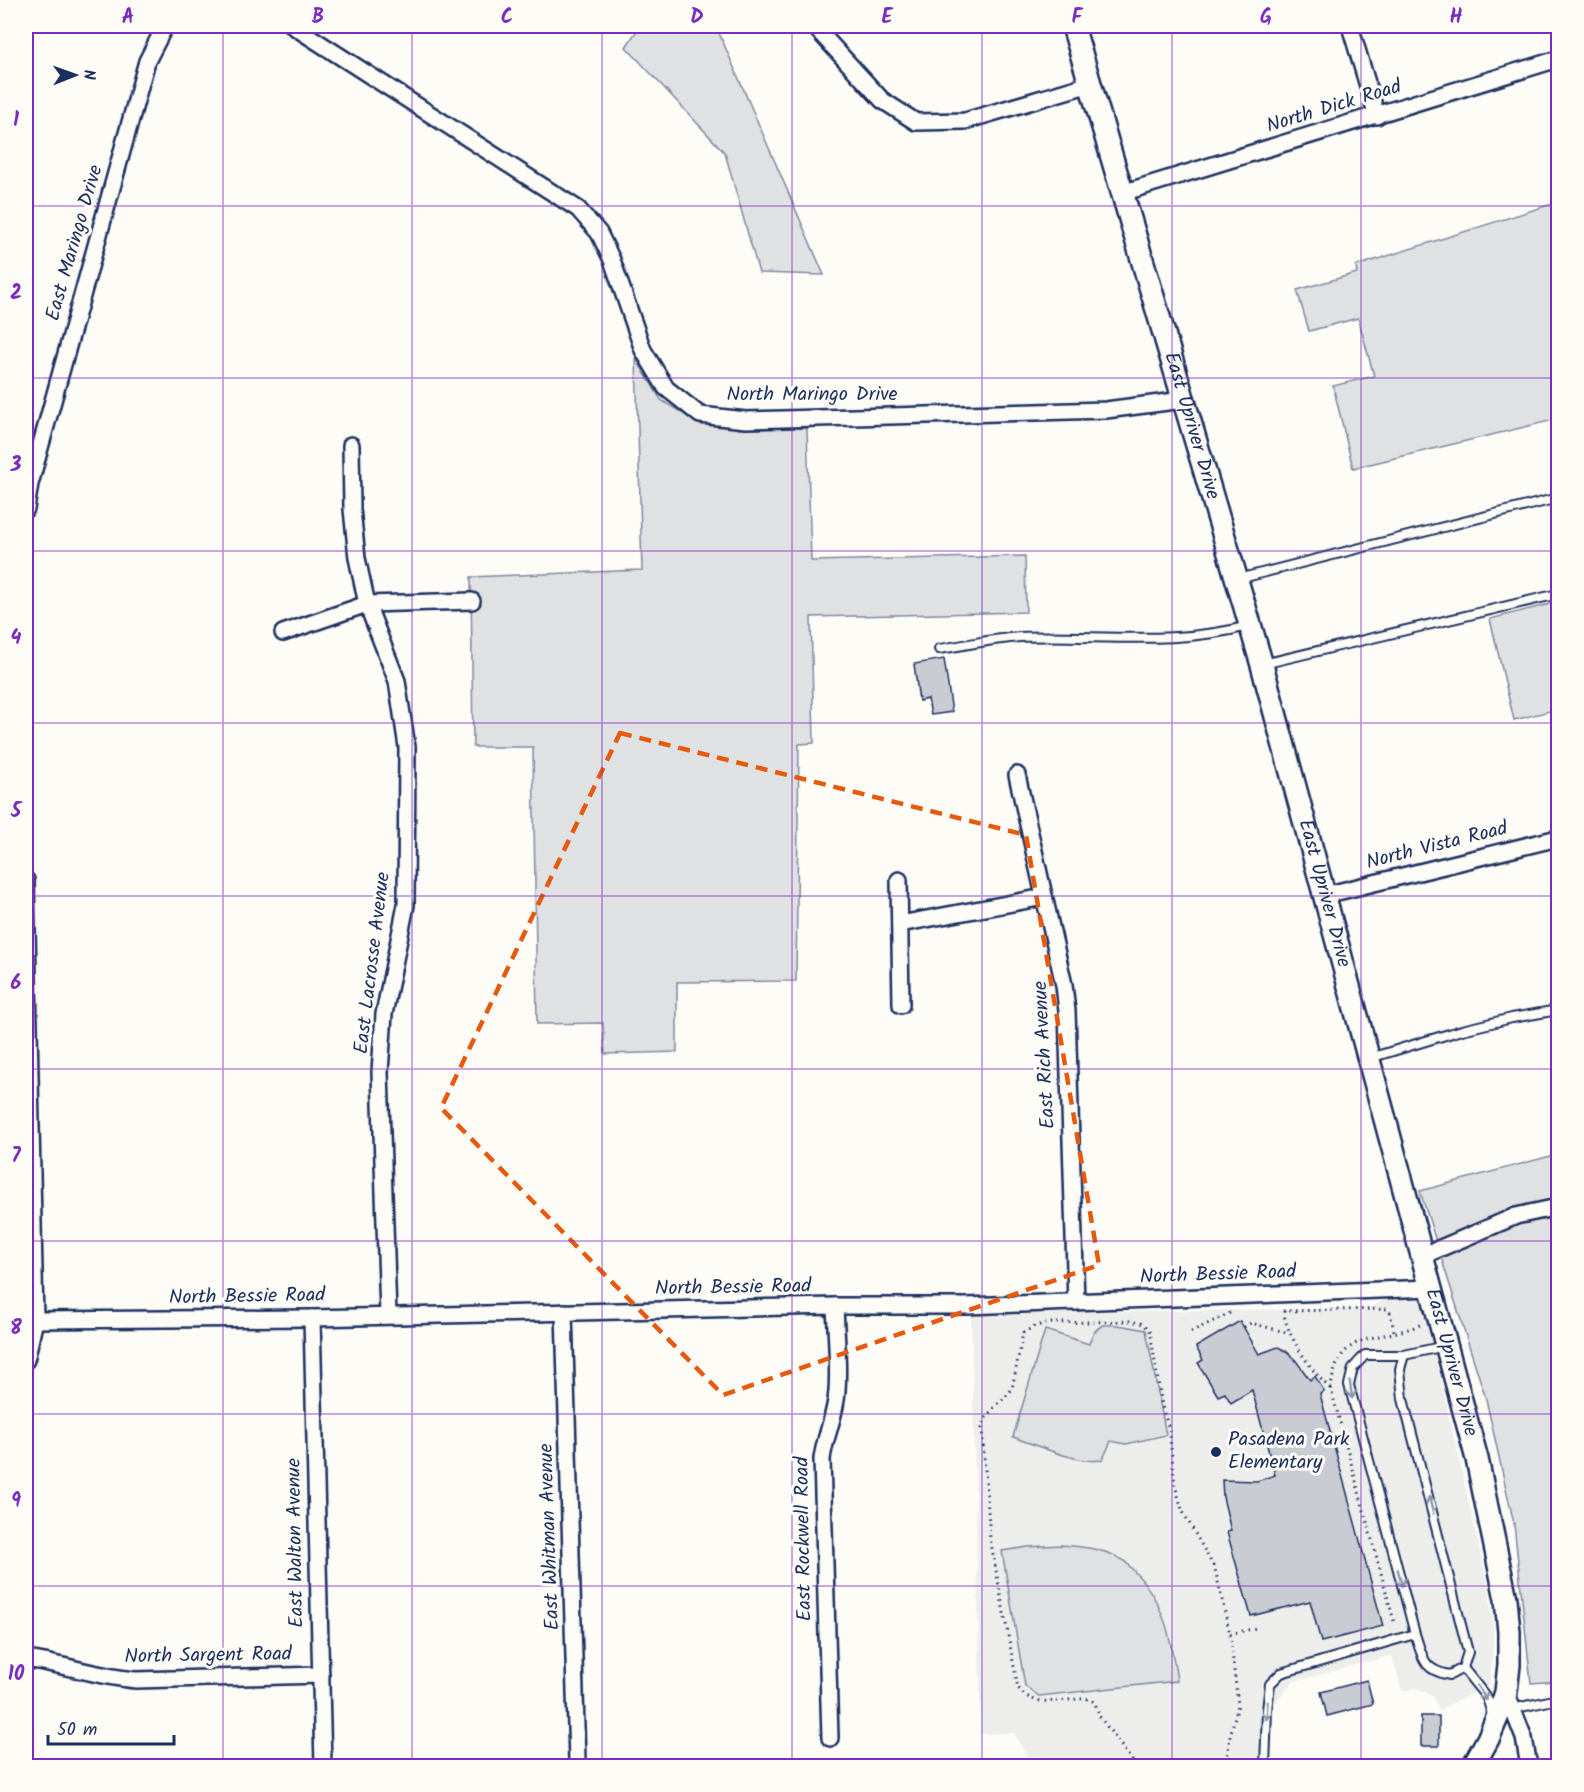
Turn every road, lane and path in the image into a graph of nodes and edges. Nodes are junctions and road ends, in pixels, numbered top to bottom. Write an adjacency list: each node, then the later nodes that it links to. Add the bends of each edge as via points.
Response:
1 (293, 26): 10 (street, North Maringo Drive, via 578,209 600,233 649,360 666,388 700,415 747,420 1106,410)
2 (814, 26): 7 (street, via 882,100 916,122 965,121)
3 (1073, 26): 7 (main road, East Upriver Drive)
4 (1350, 26): 8 (street)
5 (162, 27): 13 (street, East Maringo Drive, via 145,69)
6 (1558, 59): 8 (street, North Dick Road)
7 (1090, 84): 9 (main road, East Upriver Drive)
8 (1377, 116): 9 (street, North Dick Road)
9 (1122, 193): 10 (main road, East Upriver Drive)
10 (1183, 400): 14 (main road, East Upriver Drive)
11 (351, 445): 17 (street, East Lacrosse Avenue, via 352,509)
12 (1558, 498): 14 (lane)
13 (26, 509)
14 (1236, 579): 18 (main road, East Upriver Drive)
15 (1558, 594): 21 (lane)
16 (472, 601): 17 (street)
17 (367, 604): 19 (street); 42 (street, East Lacrosse Avenue, via 397,681 406,747 406,905 384,1014 380,1072)
18 (1250, 626): 20 (lane, via 1221,634 1019,637); 21 (main road, East Upriver Drive)
19 (283, 633)
20 (939, 649)
21 (1262, 665): 26 (main road, East Upriver Drive)
22 (1017, 775): 27 (street, East Rich Avenue)
23 (1558, 838): 26 (street, North Vista Road)
24 (26, 880): 32 (street)
25 (899, 880): 28 (street)
26 (1325, 895): 31 (main road, East Upriver Drive)
27 (1044, 897): 28 (street); 36 (street, East Rich Avenue, via 1067,1011)
28 (900, 924): 29 (street)
29 (901, 1005)
30 (1558, 1010): 31 (lane, via 1462,1030)
31 (1369, 1059): 34 (main road, East Upriver Drive)
32 (28, 1115): 44 (street)
33 (1558, 1207): 34 (street, via 1516,1216)
34 (1422, 1256): 35 (main road, East Upriver Drive)
35 (1431, 1288): 36 (street, North Bessie Road); 49 (main road, East Upriver Drive)
36 (1076, 1302): 37 (street, North Bessie Road)
37 (835, 1306): 40 (street, North Bessie Road); 62 (street, East Rockwell Road, via 837,1390 822,1459)
38 (1274, 1311): 39 (path)
39 (1284, 1311): 46 (path, via 1387,1309); 48 (path)
40 (564, 1312): 42 (street, North Bessie Road); 63 (street, East Whitman Avenue)
41 (1233, 1312): 47 (path)
42 (388, 1315): 43 (street, North Bessie Road)
43 (312, 1318): 44 (street, North Bessie Road); 58 (street, East Walton Avenue)
44 (32, 1326): 51 (street)
45 (1244, 1327): 48 (path, via 1251,1323)
46 (1394, 1331)
47 (1191, 1332)
48 (1289, 1333): 52 (path, via 1319,1379)
49 (1446, 1345): 50 (lane); 60 (main road, East Upriver Drive, via 1477,1460 1506,1599)
50 (1404, 1355): 55 (lane, one-way to 55, via 1365,1355 1353,1368 1349,1385); 57 (lane, one-way to 50, via 1468,1652 1465,1632 1403,1399 1400,1369)
51 (26, 1360)
52 (1331, 1389)
53 (1256, 1628): 54 (path)
54 (1230, 1634): 65 (path, via 1215,1569 1182,1510 1175,1485 1169,1429 1150,1331 1144,1324 1130,1321 1052,1323 1023,1333 1012,1389 984,1419 982,1428 990,1538 1018,1689 1024,1696 1046,1702 1090,1699); 66 (path, via 1238,1705 1230,1736)
55 (1415, 1634): 57 (lane, via 1425,1662 1436,1672 1450,1675); 67 (lane, one-way to 67, via 1281,1673 1270,1684)
56 (26, 1659): 58 (street, North Sargent Road, via 136,1680)
57 (1463, 1668): 61 (lane, one-way to 61, via 1487,1698)
58 (321, 1675): 64 (street, East Walton Avenue)
59 (1558, 1699): 60 (lane)
60 (1509, 1700): 61 (main road, East Upriver Drive); 69 (street, via 1524,1738)
61 (1495, 1723): 68 (main road, East Upriver Drive)
62 (830, 1738)
63 (577, 1761)
64 (323, 1767)
65 (1136, 1767)
66 (1229, 1767)
67 (1265, 1767)
68 (1473, 1767)
69 (1529, 1767)

